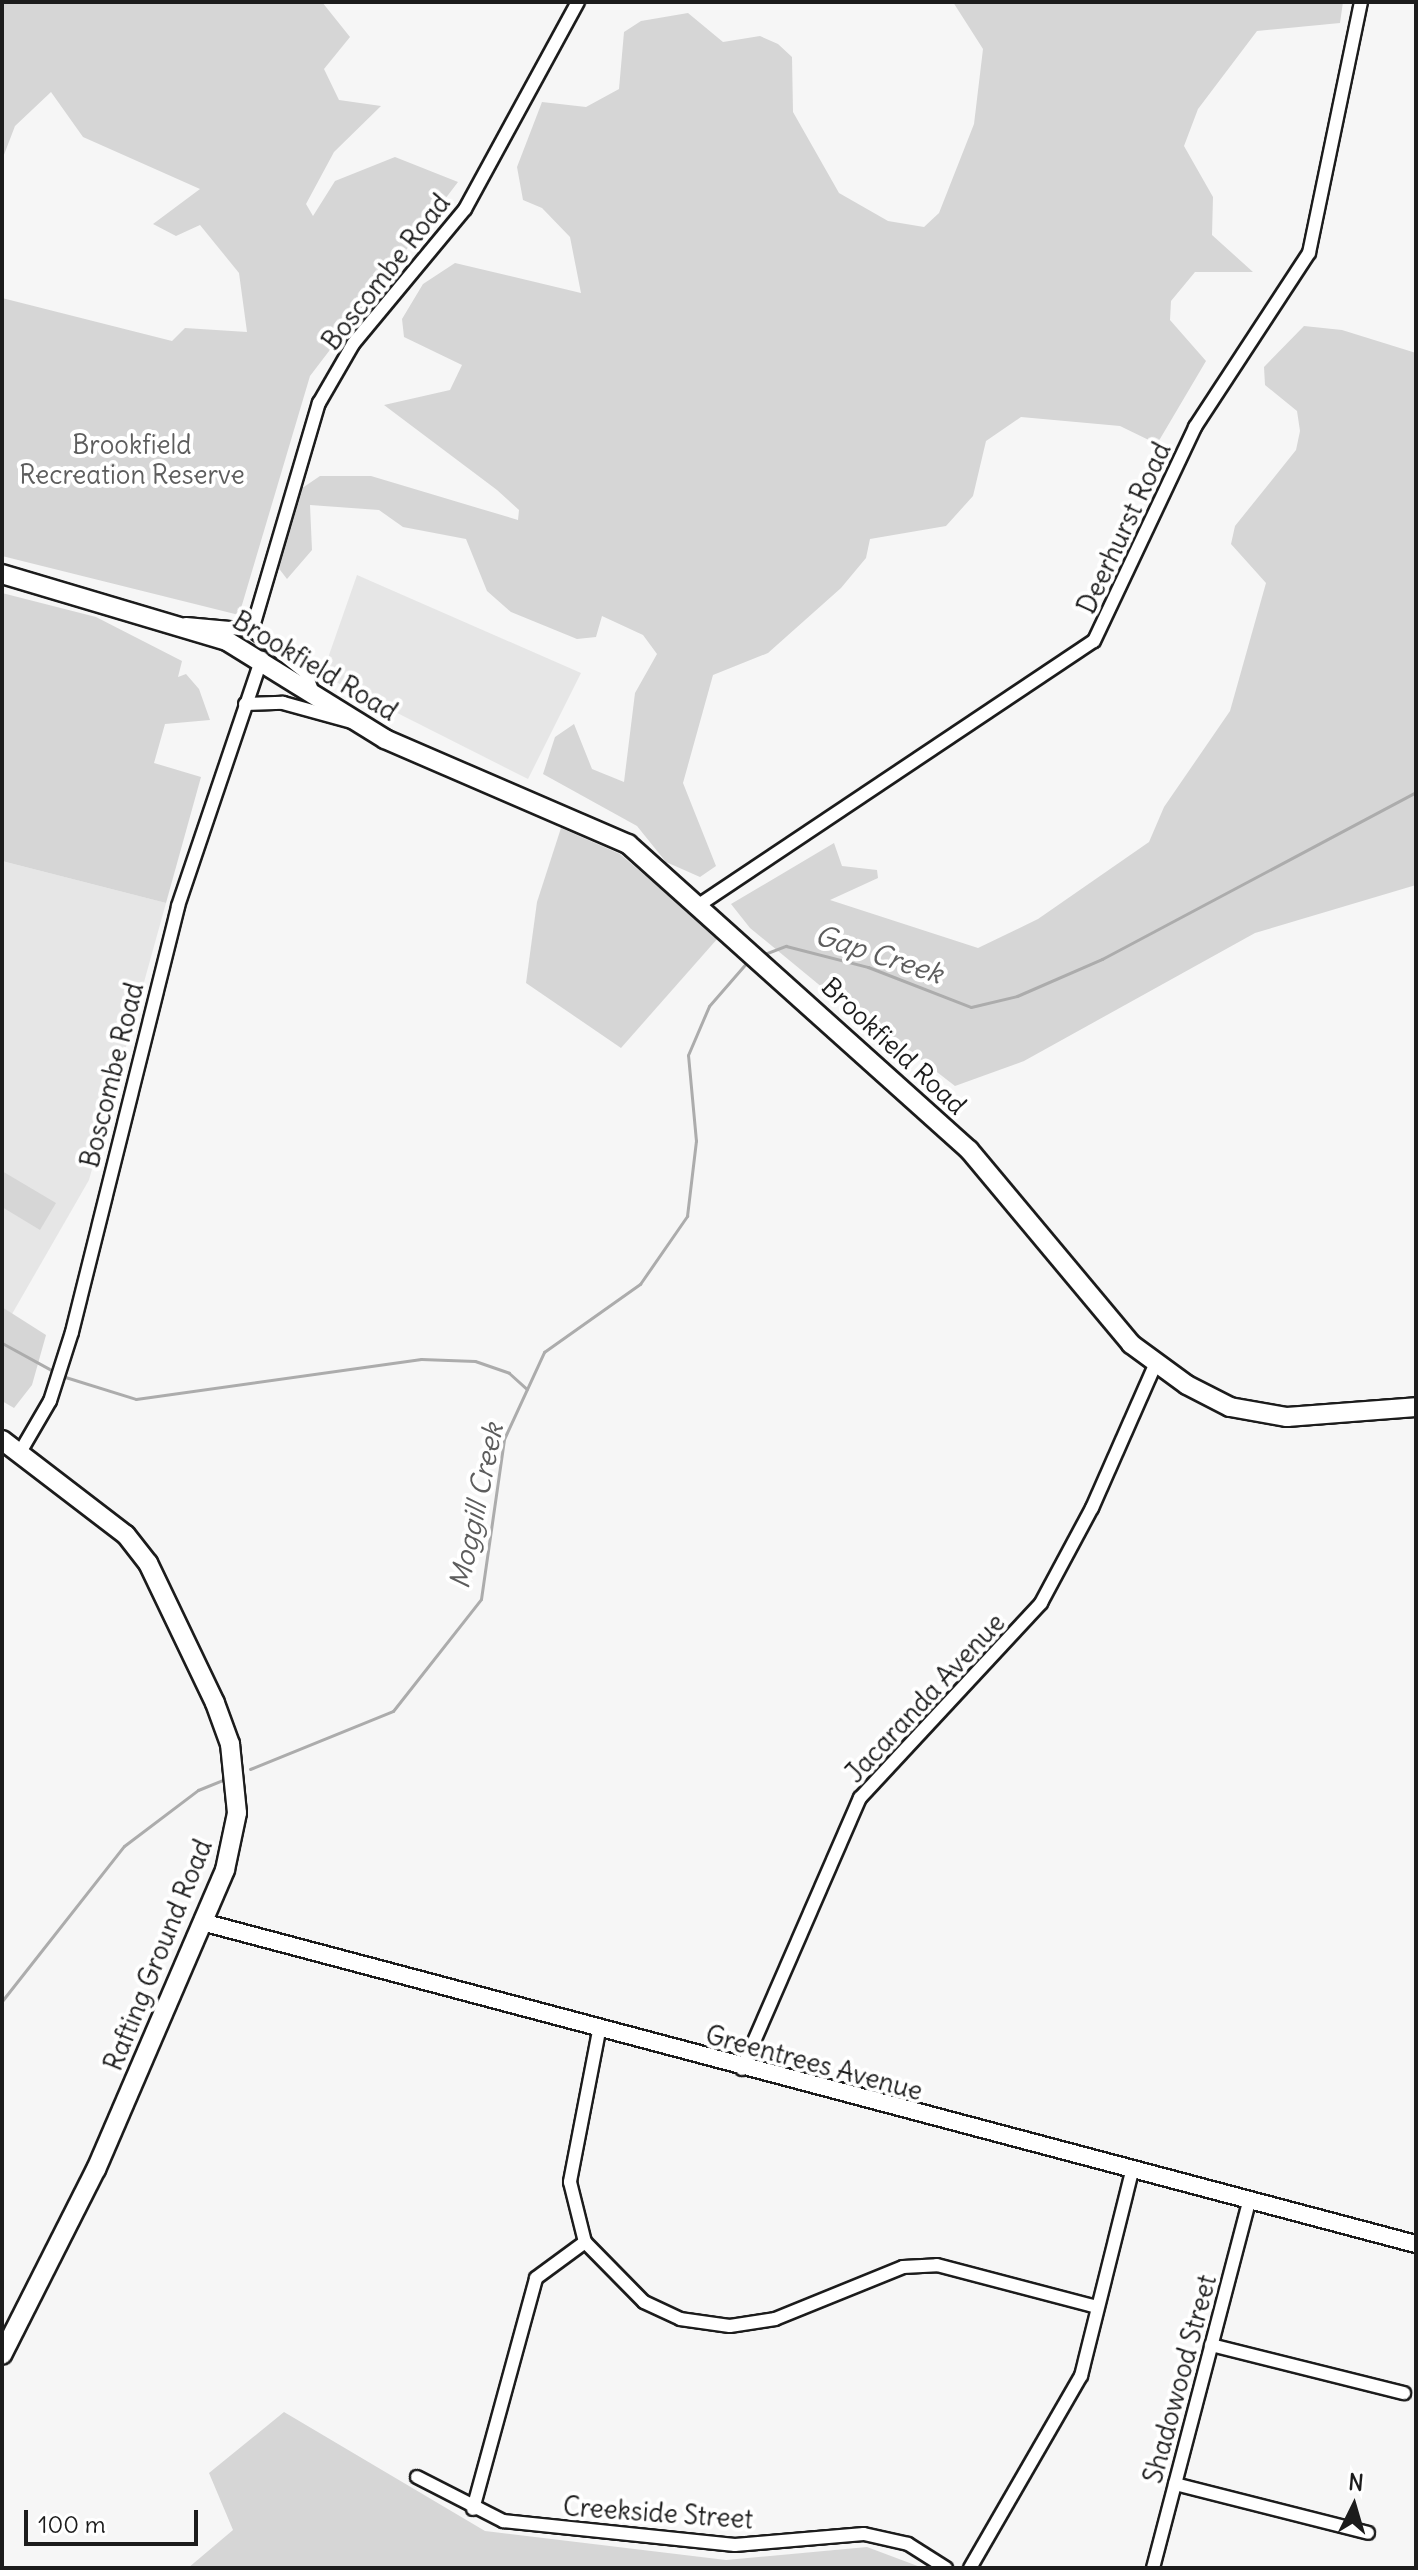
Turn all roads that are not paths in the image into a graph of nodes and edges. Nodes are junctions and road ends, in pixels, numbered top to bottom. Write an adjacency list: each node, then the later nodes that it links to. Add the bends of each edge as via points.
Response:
1 (578, 2): 5 (street, Boscombe Road, via 465,209 353,344 319,403)
2 (1361, 2): 10 (street, Deerhurst Road, via 1309,253 1195,427 1144,547 1094,641)
3 (2, 574): 4 (main road, Brookfield Road)
4 (186, 624): 5 (street); 6 (main road, Brookfield Road)
5 (252, 630): 7 (street, via 305,672)
6 (262, 658): 7 (main road, Brookfield Road); 8 (street, Boscombe Road)
7 (315, 698): 9 (main road, Brookfield Road)
8 (245, 704): 9 (street, via 283,703); 14 (street, Boscombe Road, via 178,906 64,1357)
9 (352, 722): 10 (main road, Brookfield Road, via 603,830)
10 (702, 903): 11 (main road, Brookfield Road, via 969,1150)
11 (1155, 1365): 12 (main road, Brookfield Road, via 1230,1407 1287,1417); 17 (street, Jacaranda Avenue, via 1092,1508 1041,1603 860,1798)
12 (1416, 1407)
13 (2, 1440): 14 (main road, Rafting Ground Road)
14 (19, 1454): 15 (main road, Rafting Ground Road, via 126,1535 148,1563 230,1744 237,1813 229,1858)
15 (202, 1922): 16 (street, Greentrees Avenue); 24 (main road, Rafting Ground Road, via 85,2194)
16 (599, 2031): 17 (street, Greentrees Avenue); 20 (street, via 573,2141 570,2182)
17 (742, 2069): 18 (street, Greentrees Avenue)
18 (1132, 2172): 19 (street, Greentrees Avenue); 22 (street)
19 (1249, 2202): 21 (street, Greentrees Avenue); 23 (street, Shadowood Street)
20 (585, 2242): 22 (street, via 644,2302 680,2319 730,2326 775,2319 903,2267 937,2265); 28 (street, via 536,2278)
21 (1416, 2244)
22 (1097, 2307): 31 (street, via 1081,2376)
23 (1211, 2345): 25 (street); 27 (street, Shadowood Street)
24 (2, 2355)
25 (1404, 2393)
26 (417, 2477): 28 (street, Creekside Street)
27 (1175, 2484): 29 (street); 32 (street, Shadowood Street)
28 (473, 2509): 30 (street, Creekside Street, via 503,2521 735,2545 887,2536)
29 (1368, 2533)
30 (946, 2568)
31 (970, 2568)
32 (1153, 2568)

